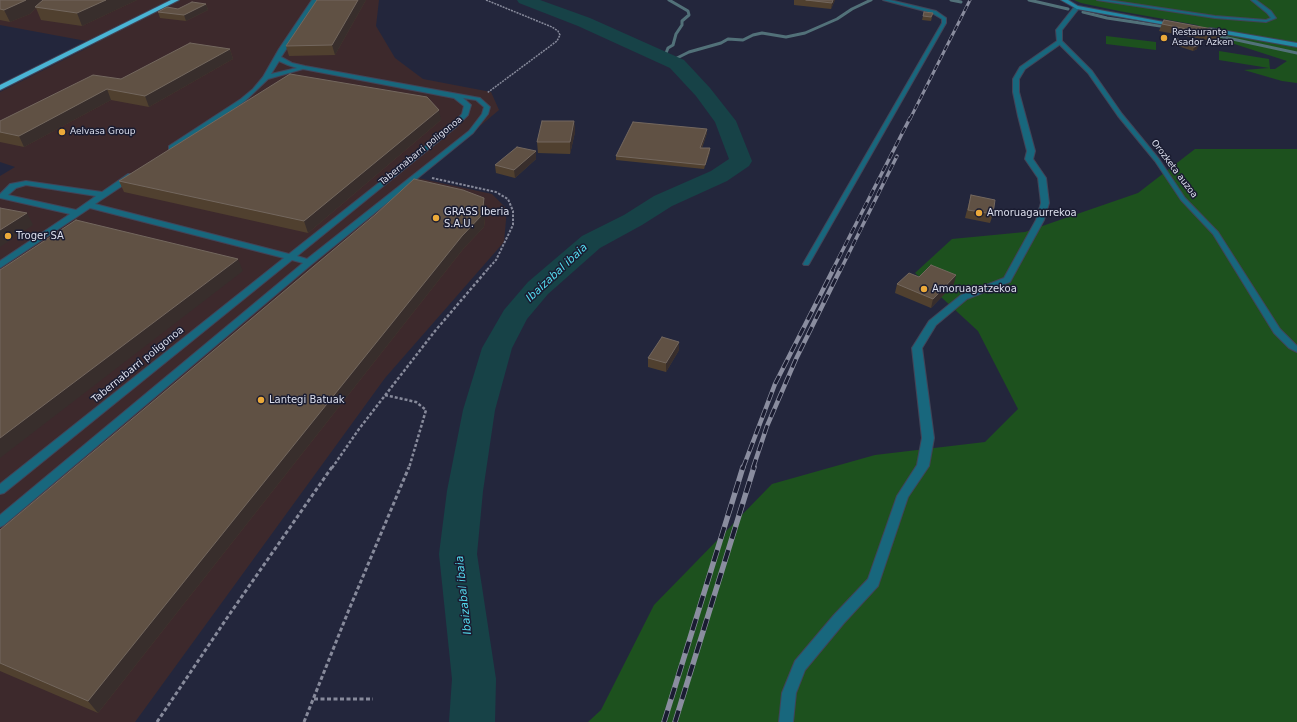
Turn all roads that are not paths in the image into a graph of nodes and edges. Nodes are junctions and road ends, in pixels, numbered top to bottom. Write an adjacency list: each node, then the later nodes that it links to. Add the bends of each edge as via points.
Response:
1 (177, 0): 15 (highway)
2 (315, 0): 12 (street)
3 (885, 0): 24 (lane, via 934,12 944,19 944,23)
4 (1064, 0): 7 (street)
5 (1099, 0): 6 (lane, via 1215,16 1266,21 1274,18)
6 (1253, 0)
7 (1077, 7): 8 (street); 10 (street, via 1059,30)
8 (1182, 25)
9 (1205, 29): 11 (street)
10 (1060, 42): 26 (lane, Orozketa auzoa, via 1090,72 1183,198 1216,233 1277,331); 29 (street, via 1022,68 1016,79 1016,92 1031,151 1029,159 1042,178 1045,203 1040,220 1007,280 964,296 932,323 916,348 928,438 923,466 903,496 873,582 800,666 789,693)
11 (1297, 44)
12 (278, 58): 13 (street); 14 (street)
13 (305, 68): 14 (street); 16 (street)
14 (266, 78): 17 (street, via 243,100)
15 (0, 88)
16 (456, 96): 22 (street, Tabernabarri poligonoa, via 468,105 465,115 454,126); 23 (street, via 478,99 487,107 486,114 471,132)
17 (166, 152)
18 (140, 169): 19 (street)
19 (104, 195): 20 (street); 21 (street, via 26,183 13,186 2,196)
20 (89, 205): 21 (street); 22 (street)
21 (78, 213): 25 (street)
22 (290, 257): 23 (street); 27 (street, Tabernabarri poligonoa)
23 (309, 262): 28 (street)
24 (806, 264)
25 (0, 265)
26 (1297, 349)
27 (0, 490)
28 (0, 522)
29 (786, 722)

